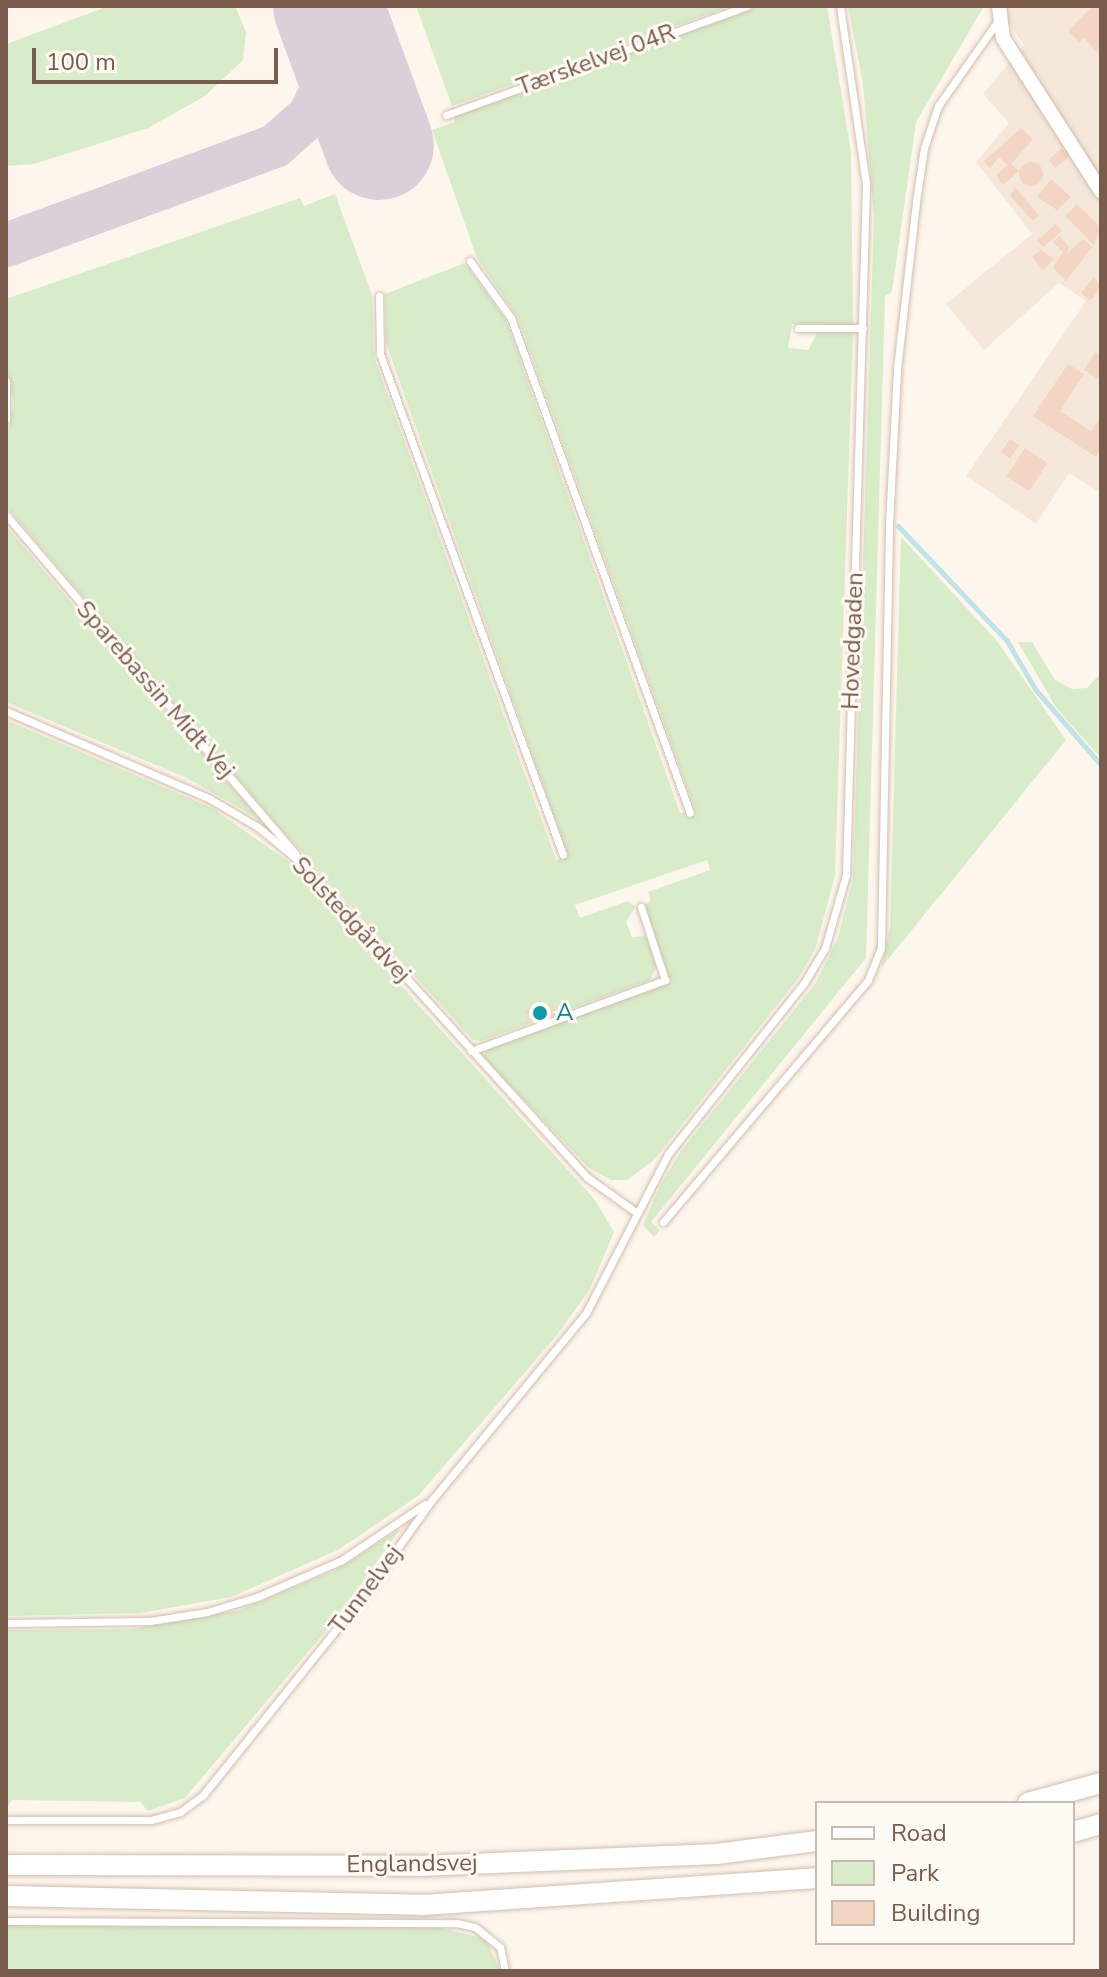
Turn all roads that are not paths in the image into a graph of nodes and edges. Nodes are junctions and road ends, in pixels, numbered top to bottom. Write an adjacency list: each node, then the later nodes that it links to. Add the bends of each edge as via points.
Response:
1 (747, 6): 5 (lane, Tærskelvej 04R)
2 (840, 6): 10 (lane, Hovedgaden, via 866,184)
3 (999, 6): 4 (street)
4 (997, 22): 6 (street); 21 (lane, via 938,106 924,148 916,202 897,369 889,524 881,947 868,980)
5 (446, 115)
6 (1101, 191)
7 (470, 261): 15 (lane, via 511,318)
8 (379, 296): 16 (lane, via 380,354)
9 (798, 328): 10 (lane)
10 (863, 328): 20 (lane, Hovedgaden, via 846,875 838,915 804,983 668,1154)
11 (6, 381): 12 (lane)
12 (6, 419)
13 (6, 515): 17 (lane, Sparebassin Midt Vej)
14 (6, 711): 17 (lane, Solstedgårdvej, via 210,799 258,827)
15 (690, 813)
16 (563, 855)
17 (304, 865): 19 (lane, Solstedgårdvej)
18 (641, 907): 19 (lane, via 665,980)
19 (471, 1051): 20 (lane, Solstedgårdvej, via 588,1178)
20 (637, 1213): 22 (lane, Tunnelvej, via 586,1313)
21 (663, 1222)
22 (431, 1501): 23 (lane, via 342,1560 207,1612 137,1621); 26 (lane, Tunnelvej, via 364,1595 191,1804 151,1820)
23 (8, 1623)
24 (1101, 1783): 25 (main road)
25 (1035, 1801)
26 (6, 1820)
27 (1101, 1824): 28 (main road)
28 (1075, 1831)
29 (815, 1841): 30 (main road, Englandsvej, via 717,1854 420,1866)
30 (6, 1865)
31 (815, 1878): 32 (main road, Englandsvej, via 422,1905)
32 (6, 1896)
33 (6, 1921): 34 (lane, via 457,1923 475,1927 500,1947)
34 (505, 1971)

